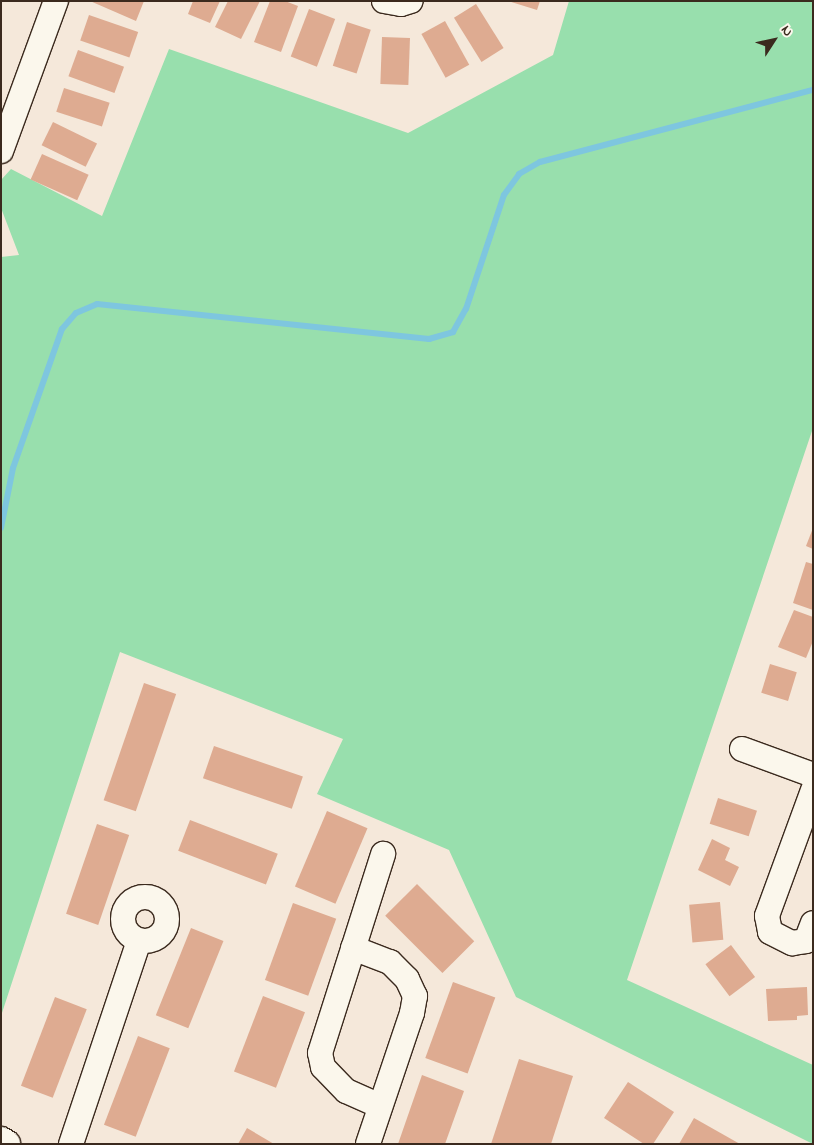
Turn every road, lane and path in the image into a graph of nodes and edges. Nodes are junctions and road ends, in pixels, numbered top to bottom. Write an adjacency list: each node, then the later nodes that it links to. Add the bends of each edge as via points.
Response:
1 (56, 1): 4 (street)
2 (384, 1): 3 (street, via 401,4)
3 (411, 1)
4 (1, 151)
5 (742, 750): 6 (street)
6 (813, 775)
7 (813, 790): 9 (street, via 766,916 770,932 792,943 806,941)
8 (384, 854): 11 (street)
9 (813, 923)
10 (139, 941): 15 (street)
11 (353, 948): 12 (street, via 322,1044 320,1060 346,1091); 12 (street, via 390,962 407,979 414,996 412,1013)
12 (380, 1106): 16 (street)
13 (1, 1141): 14 (main road)
14 (6, 1144)
15 (71, 1144)
16 (368, 1144)

